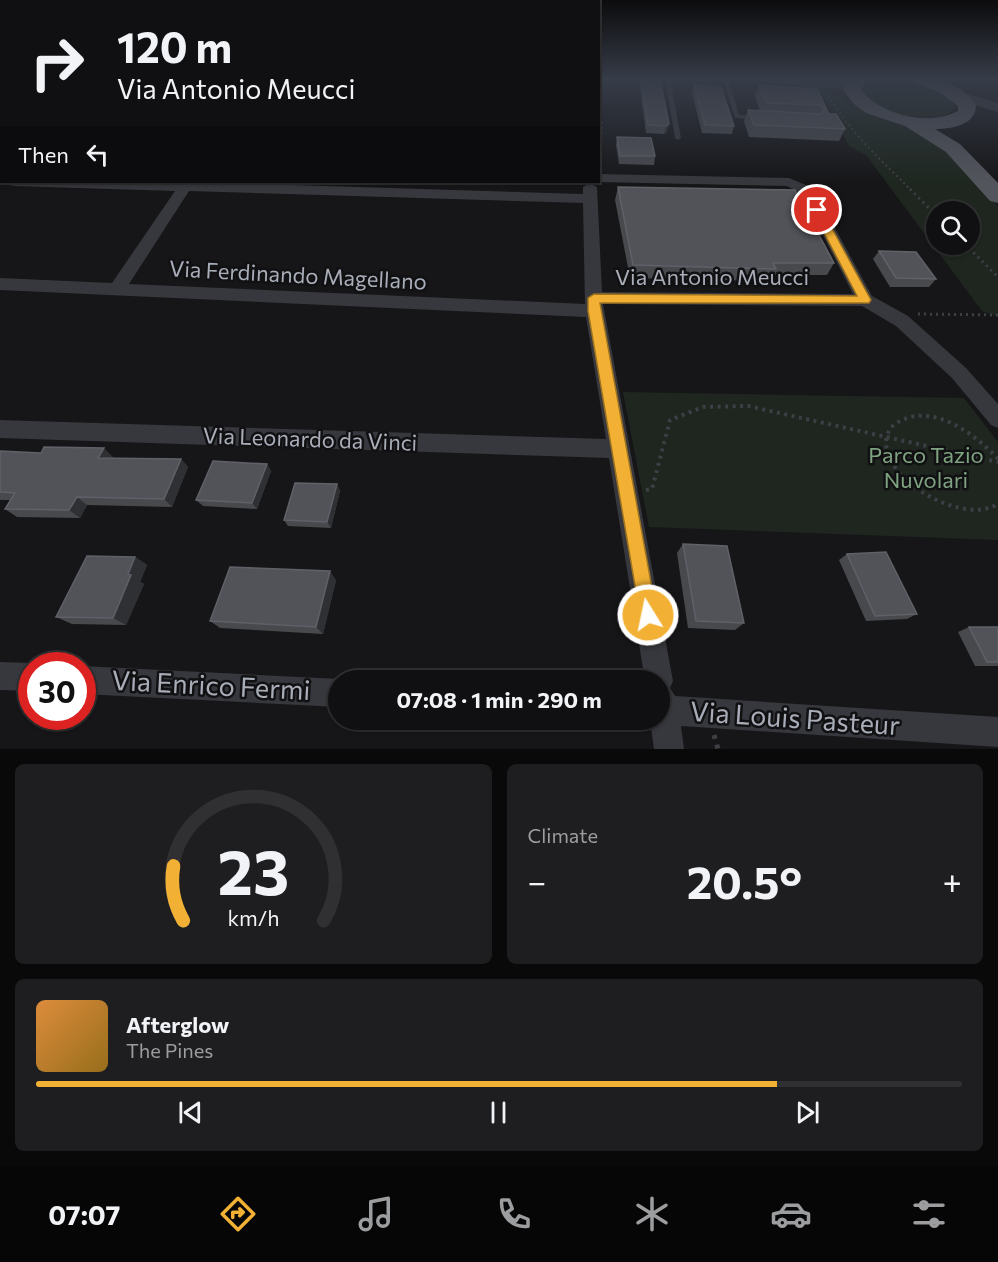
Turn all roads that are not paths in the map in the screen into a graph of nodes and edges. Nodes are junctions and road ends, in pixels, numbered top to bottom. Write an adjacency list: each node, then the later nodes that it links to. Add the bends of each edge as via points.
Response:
1 (674, 114): 9 (lane)
2 (736, 114): 6 (lane)
3 (884, 114): 8 (main road)
4 (961, 114): 7 (main road)
5 (979, 114): 7 (street)
6 (759, 118)
7 (959, 118): 8 (main road, via 932,123); 10 (main road)
8 (909, 121): 10 (main road)
9 (678, 138)
10 (953, 148): 15 (main road)
11 (600, 178): 18 (street, via 789,182 808,191)
12 (100, 183): 13 (street)
13 (187, 184): 14 (street); 17 (street)
14 (590, 190): 19 (street)
15 (998, 196)
16 (0, 284): 17 (street, Via Ferdinando Magellano)
17 (117, 289): 19 (street, Via Ferdinando Magellano)
18 (865, 300): 19 (street, Via Antonio Meucci); 20 (street, via 902,321 959,373)
19 (594, 304): 22 (street)
20 (998, 419)
21 (0, 429): 22 (street, Via Leonardo da Vinci)
22 (620, 449): 23 (street)
23 (657, 670)
24 (0, 676): 25 (street)
25 (18, 677)
26 (96, 681): 27 (street, Via Enrico Fermi)
27 (328, 692)
28 (670, 697): 30 (street, Via Louis Pasteur)
29 (666, 730): 31 (street)
30 (998, 732)
31 (669, 749)

